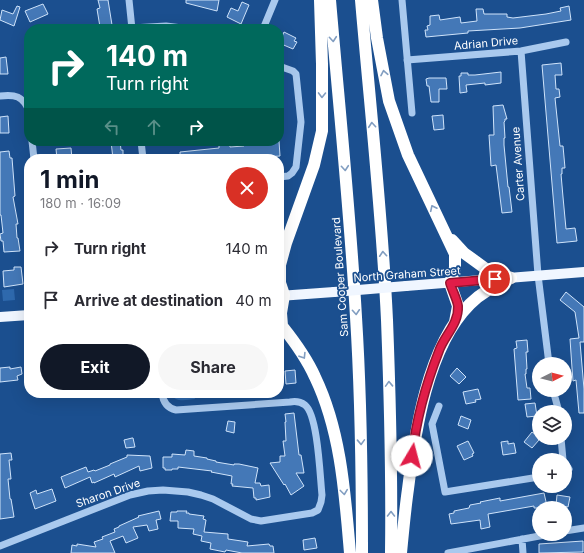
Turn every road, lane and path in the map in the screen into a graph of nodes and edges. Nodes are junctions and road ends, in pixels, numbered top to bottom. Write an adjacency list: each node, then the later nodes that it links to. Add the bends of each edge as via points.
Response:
1 (129, 0): 8 (street)
2 (275, 0): 9 (street)
3 (320, 0): 19 (highway, one-way to 19, via 322,131 314,165)
4 (330, 0): 43 (highway, Sam Cooper Boulevard, one-way to 43, via 356,318 362,451)
5 (361, 0): 44 (highway, one-way to 5, via 392,471 387,320)
6 (372, 0): 18 (highway, one-way to 6, via 408,155 389,101)
7 (402, 0): 12 (street)
8 (131, 24)
9 (265, 24)
10 (566, 42): 11 (street, Adrian Drive)
11 (521, 51): 12 (street, Adrian Drive); 23 (street, Carter Avenue)
12 (407, 60): 16 (street)
13 (284, 68): 17 (street, via 296,74 301,122 296,167 292,173)
14 (0, 96): 15 (street, via 11,95)
15 (24, 102)
16 (412, 113)
17 (284, 176)
18 (446, 233): 24 (highway, via 464,253 486,269); 25 (highway, via 455,254 455,268)
19 (286, 243): 20 (highway); 21 (highway)
20 (284, 246)
21 (284, 250)
22 (584, 272): 23 (main road, North Graham Street)
23 (538, 275): 24 (main road, North Graham Street); 33 (street, Carter Avenue)
24 (511, 278): 25 (main road, North Graham Street); 29 (highway, via 486,290)
25 (450, 283): 26 (main road, North Graham Street, bridge); 29 (highway, via 458,306)
26 (284, 296)
27 (24, 315): 28 (main road)
28 (0, 317)
29 (455, 322): 45 (highway, via 439,350 414,440)
30 (284, 329): 32 (highway)
31 (284, 331): 32 (highway)
32 (291, 338): 42 (highway, one-way to 42, via 315,376 332,422 345,492)
33 (548, 357)
34 (163, 398): 41 (street, Sharon Drive, via 167,406 176,410 296,401 305,405 311,414 317,447 322,495 318,510 269,520 256,520 201,495 154,490 126,497)
35 (439, 406): 36 (street, via 432,424 445,492)
36 (532, 478)
37 (584, 528): 38 (street)
38 (572, 530)
39 (532, 537): 40 (street)
40 (522, 539): 46 (street); 47 (street)
41 (0, 546)
42 (350, 553)
43 (362, 553)
44 (391, 553)
45 (401, 553)
46 (448, 553)
47 (523, 553)

